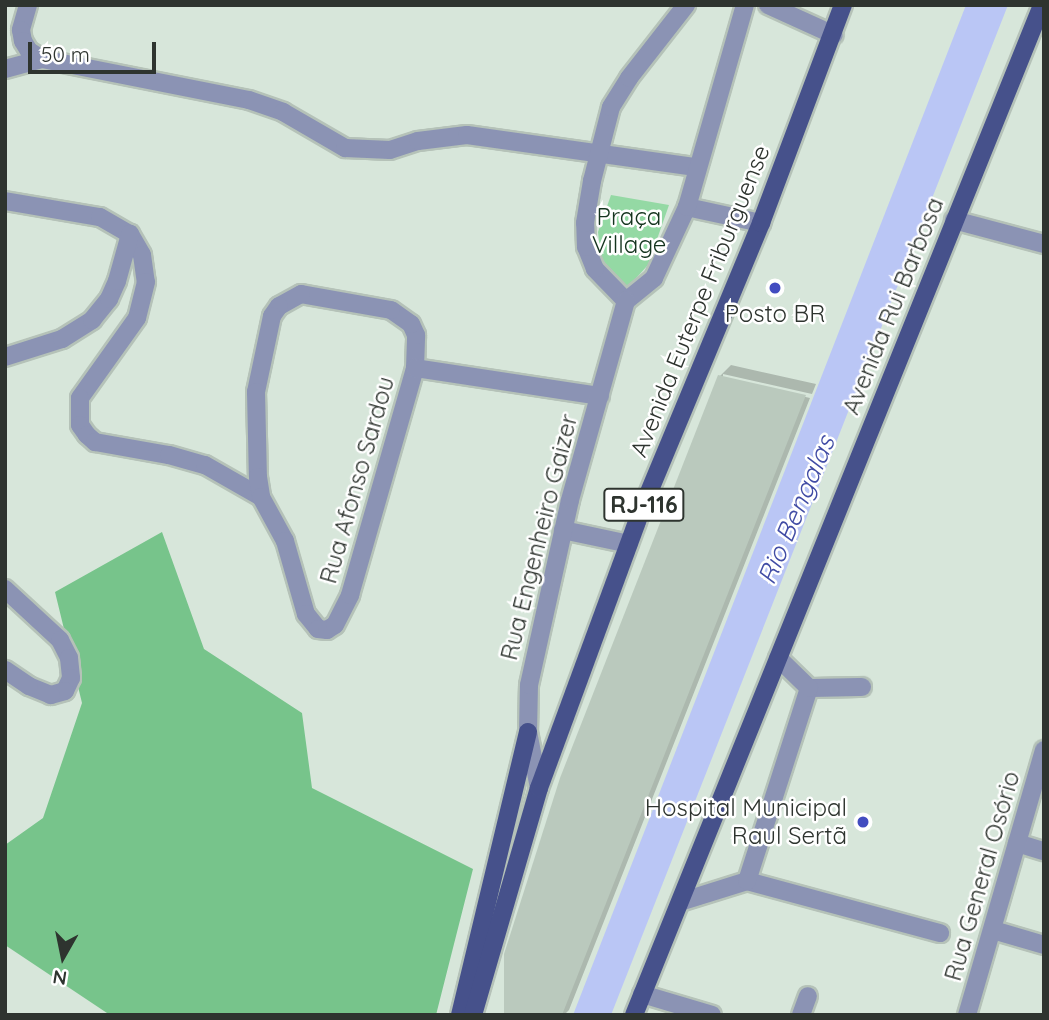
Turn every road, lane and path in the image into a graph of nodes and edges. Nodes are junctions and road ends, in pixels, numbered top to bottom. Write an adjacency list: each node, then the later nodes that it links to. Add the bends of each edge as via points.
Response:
1 (28, 5): 8 (street, via 23,41)
2 (686, 5): 10 (street, via 611,107)
3 (745, 5): 11 (street)
4 (768, 5): 7 (street)
5 (843, 5): 7 (main road, Avenida Euterpe Friburguense / RJ-116)
6 (1042, 5): 14 (main road, Avenida Rui Barbosa)
7 (834, 34): 15 (main road, Avenida Euterpe Friburguense / RJ-116)
8 (42, 59): 9 (street); 10 (street, via 249,100 283,112 345,148 390,150 467,135)
9 (5, 69)
10 (600, 152): 11 (street); 18 (street, via 585,223 586,247 595,269)
11 (696, 167): 13 (street)
12 (5, 201): 16 (street, via 100,217)
13 (687, 208): 15 (street); 18 (street, via 654,278)
14 (954, 220): 17 (street); 26 (main road, Avenida Rui Barbosa)
15 (761, 223): 24 (main road, Avenida Euterpe Friburguense / RJ-116)
16 (130, 234): 19 (street, via 117,281 92,320 62,339); 22 (street, via 145,268 143,299 126,336 83,391 80,425 95,442 205,466)
17 (1044, 244)
18 (626, 302): 21 (street, Rua Engenheiro Gaizer)
19 (5, 357)
20 (415, 368): 21 (street, Rua Afonso Sardou); 22 (street, via 416,335 411,324 391,310 301,294 279,306 268,328 256,392); 22 (street, Rua Afonso Sardou, via 350,595 335,625 327,630 318,629 306,614 285,541)
21 (600, 396): 23 (street, Rua Engenheiro Gaizer)
22 (261, 497)
23 (563, 530): 24 (street); 30 (street, Rua Engenheiro Gaizer, via 529,685)
24 (629, 544): 32 (main road, Avenida Euterpe Friburguense / RJ-116)
25 (5, 589): 27 (street, via 60,640 69,657 71,678 65,691 51,695)
26 (778, 658): 29 (street); 36 (main road, Avenida Rui Barbosa)
27 (5, 670)
28 (862, 687): 29 (street)
29 (809, 688): 35 (street)
30 (528, 732): 32 (street, Rua Engenheiro Gaizer); 43 (main road)
31 (1044, 750): 33 (street, Rua General Osório)
32 (539, 788): 41 (main road, Avenida Euterpe Friburguense / RJ-116)
33 (1017, 843): 34 (street); 37 (street, Rua General Osório)
34 (1044, 851)
35 (747, 881): 36 (street); 38 (street)
36 (680, 902): 40 (main road, Avenida Rui Barbosa)
37 (993, 930): 39 (street); 49 (street, Rua General Osório)
38 (940, 933)
39 (1044, 945)
40 (642, 994): 46 (main road, Avenida Rui Barbosa); 47 (street)
41 (478, 996): 44 (main road, Avenida Euterpe Friburguense / RJ-116); 45 (main road)
42 (808, 996): 48 (street)
43 (460, 1015)
44 (473, 1015)
45 (482, 1015)
46 (634, 1015)
47 (712, 1015)
48 (801, 1015)
49 (967, 1015)

